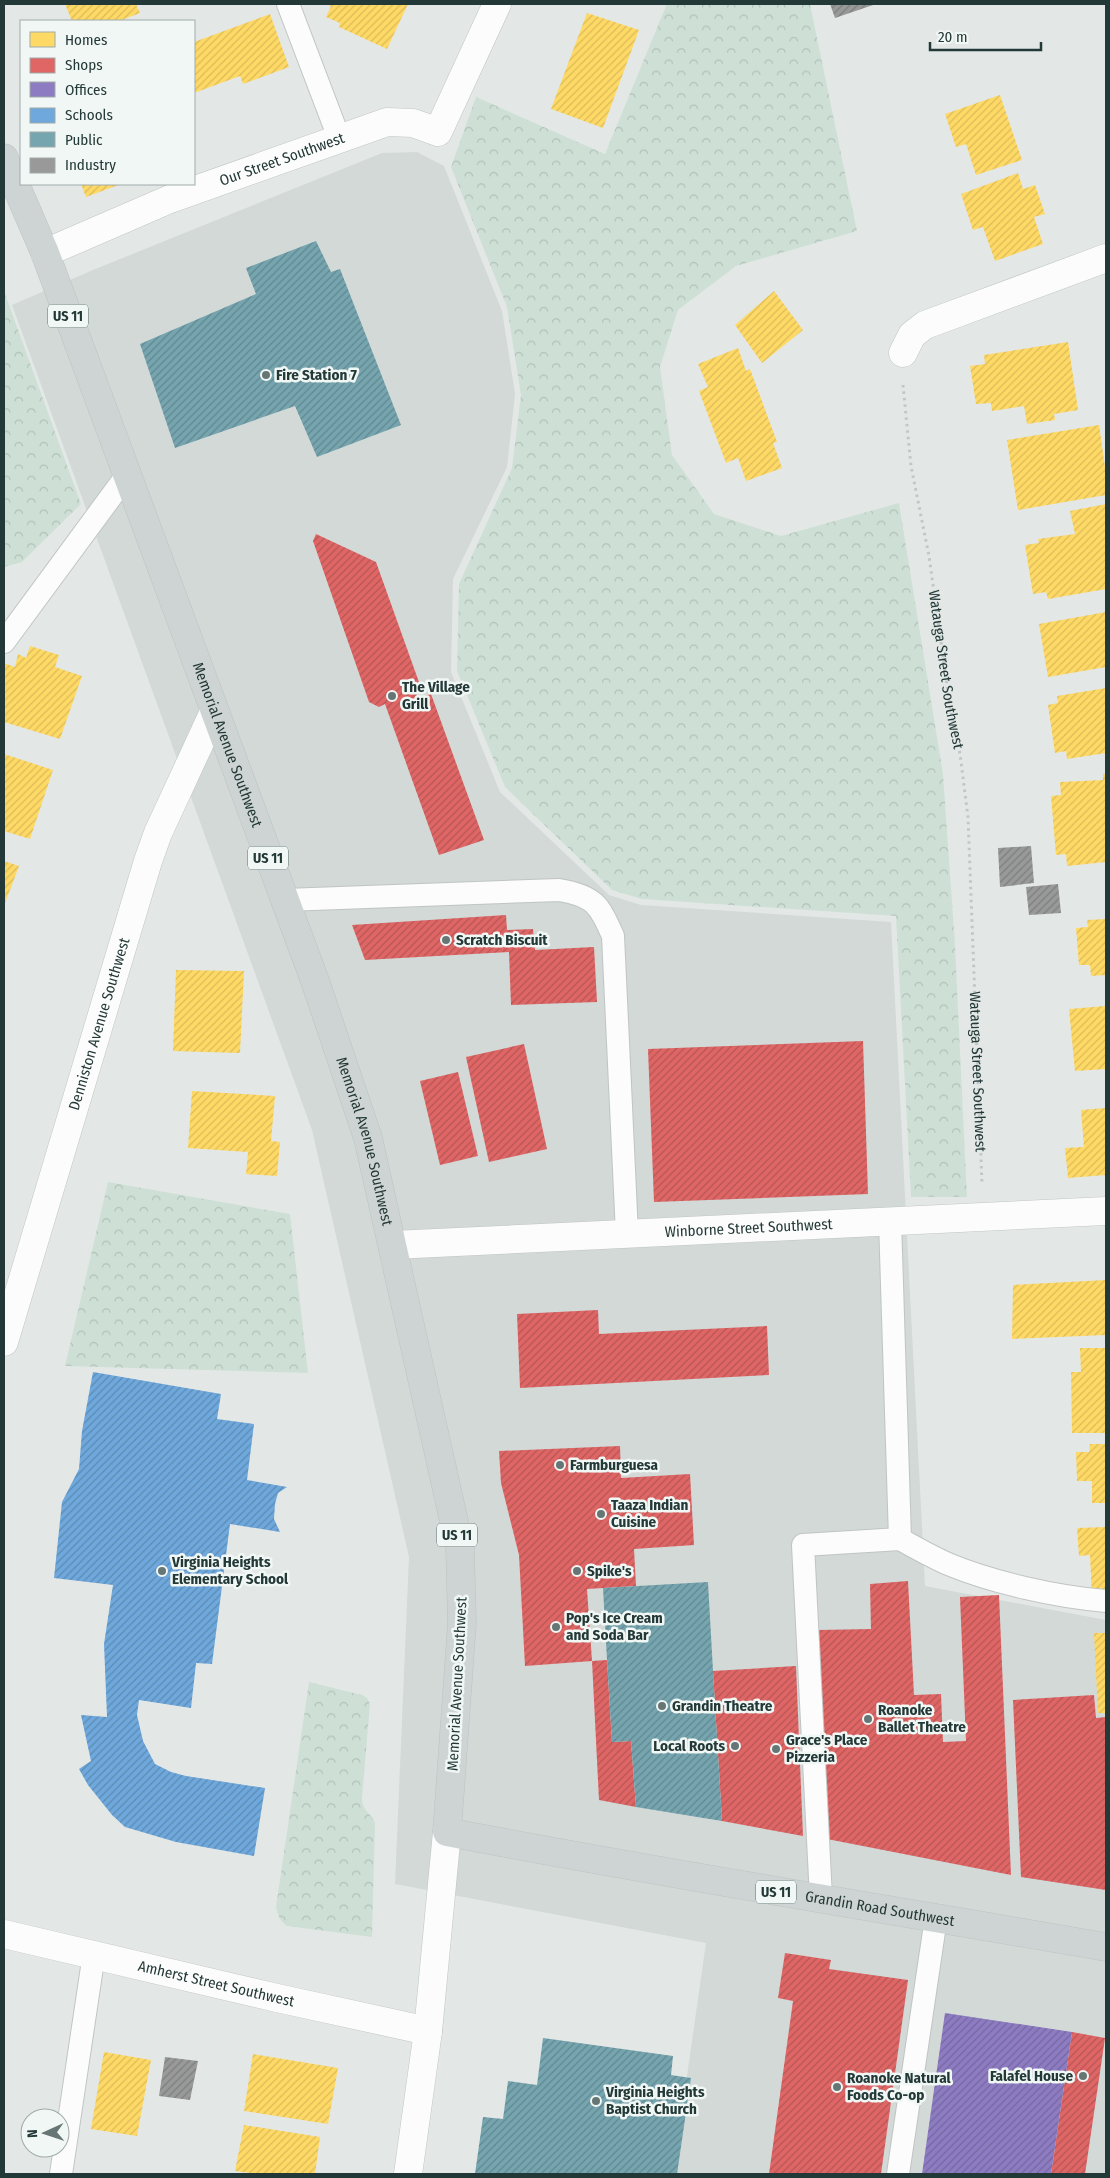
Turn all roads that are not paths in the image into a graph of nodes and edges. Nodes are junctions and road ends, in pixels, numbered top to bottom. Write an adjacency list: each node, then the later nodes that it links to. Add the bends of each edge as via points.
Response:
1 (288, 4): 3 (lane)
2 (497, 4): 3 (street, Our Street Southwest, via 438,132 413,122 387,122)
3 (339, 138): 5 (street, Our Street Southwest, via 170,199)
4 (4, 159): 5 (main road, Memorial Avenue Southwest / US 11)
5 (45, 253): 8 (main road, Memorial Avenue Southwest / US 11)
6 (1106, 258): 7 (street, via 925,325 912,335)
7 (903, 353)
8 (127, 475): 9 (lane); 10 (main road, Memorial Avenue Southwest / US 11)
9 (4, 642)
10 (214, 712): 11 (main road, Memorial Avenue Southwest / US 11); 16 (street, Denniston Avenue Southwest, via 148,861)
11 (285, 900): 14 (lane, via 559,890 581,894 600,908 613,936); 15 (main road, Memorial Avenue Southwest / US 11, via 368,1138)
12 (1106, 1211): 13 (street, Winborne Street Southwest)
13 (890, 1221): 14 (street, Winborne Street Southwest); 17 (lane)
14 (627, 1234): 15 (street, Winborne Street Southwest)
15 (392, 1245): 19 (main road, Memorial Avenue Southwest / US 11, via 460,1548 462,1623)
16 (4, 1342)
17 (900, 1540): 18 (lane, via 949,1564 1012,1584 1074,1598); 20 (lane, via 803,1545)
18 (1106, 1601)
19 (447, 1832): 20 (main road, Grandin Road Southwest / US 11); 25 (street, Memorial Avenue Southwest)
20 (821, 1898): 21 (main road, Grandin Road Southwest / US 11)
21 (936, 1918): 23 (main road, Grandin Road Southwest / US 11); 28 (lane)
22 (4, 1934): 24 (street, Amherst Street Southwest)
23 (1106, 1947)
24 (94, 1954): 25 (street, Amherst Street Southwest); 26 (lane)
25 (428, 2031): 27 (street, Memorial Avenue Southwest)
26 (61, 2174)
27 (408, 2174)
28 (898, 2174)

